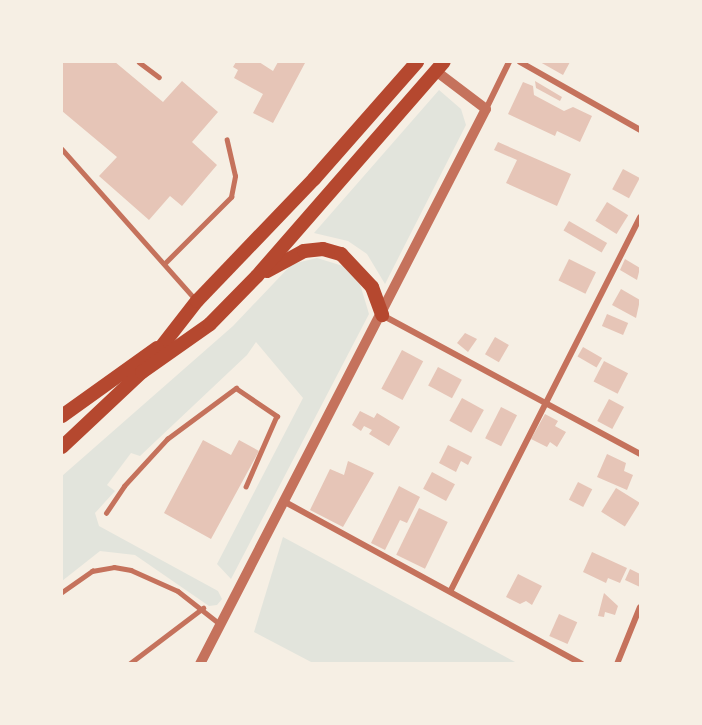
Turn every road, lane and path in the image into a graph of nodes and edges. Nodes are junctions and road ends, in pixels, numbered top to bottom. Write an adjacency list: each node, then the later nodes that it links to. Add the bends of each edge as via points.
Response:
1 (139, 62): 6 (lane)
2 (419, 62): 5 (street); 14 (main road, via 315,179)
3 (509, 62): 7 (street)
4 (520, 62): 8 (street)
5 (440, 66): 7 (street); 13 (main road)
6 (159, 77)
7 (486, 109): 15 (street)
8 (640, 129)
9 (227, 140): 12 (lane, via 235,176 231,197)
10 (62, 149): 12 (lane)
11 (640, 217): 18 (street)
12 (165, 264): 14 (lane)
13 (257, 276): 15 (main road, via 304,251 323,249 341,254 372,287); 17 (main road, via 210,324)
14 (197, 301): 16 (main road)
15 (382, 315): 18 (street); 23 (street)
16 (166, 342): 17 (main road); 19 (main road)
17 (142, 372): 20 (main road)
18 (544, 402): 21 (street); 25 (street)
19 (62, 416)
20 (62, 447)
21 (640, 454)
22 (246, 487): 24 (lane, via 277,416 236,388 167,439 124,486)
23 (285, 502): 25 (street); 29 (street)
24 (106, 513)
25 (452, 590): 32 (street)
26 (62, 592): 28 (lane, via 92,571 114,567 150,576)
27 (640, 607): 33 (street)
28 (203, 608): 29 (lane); 30 (lane)
29 (220, 624): 31 (street)
30 (129, 663)
31 (200, 663)
32 (582, 663)
33 (617, 663)

